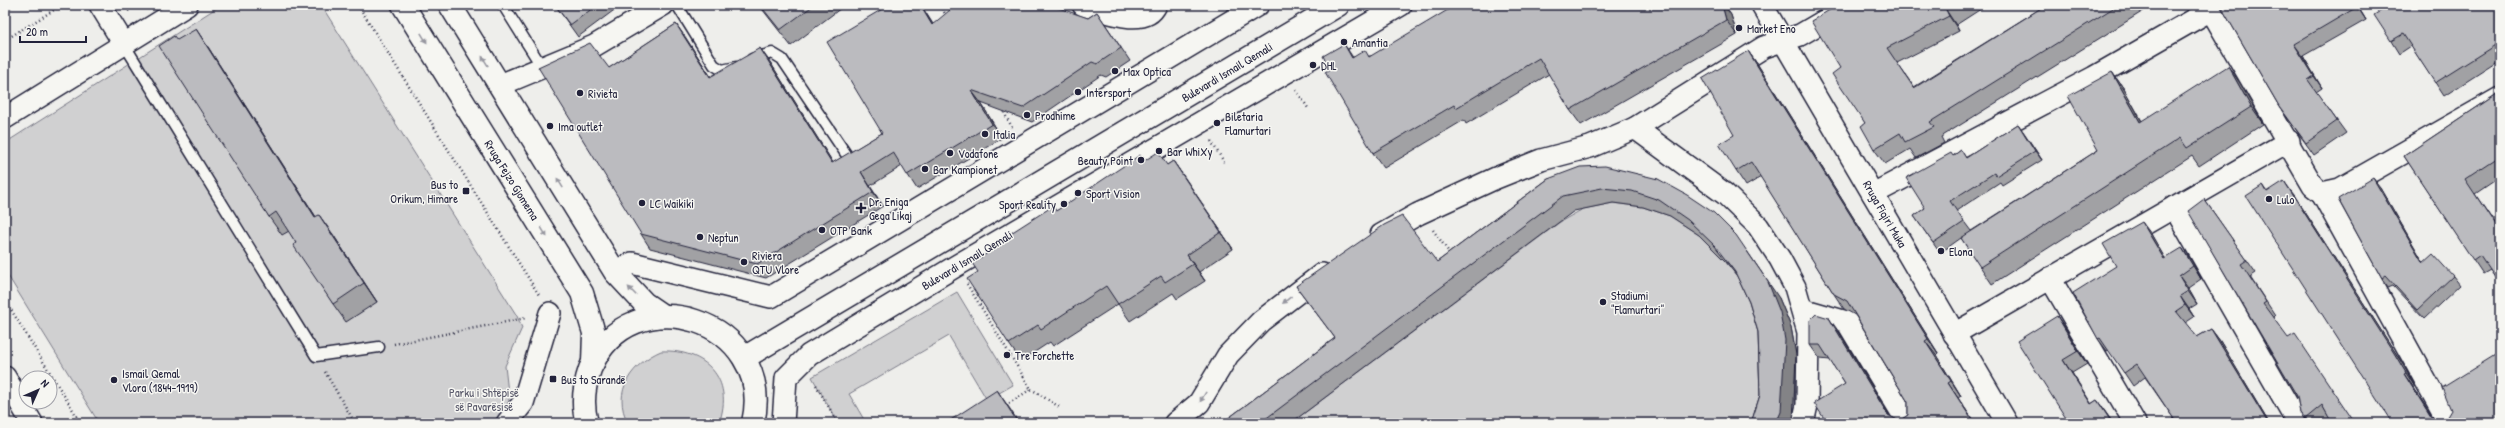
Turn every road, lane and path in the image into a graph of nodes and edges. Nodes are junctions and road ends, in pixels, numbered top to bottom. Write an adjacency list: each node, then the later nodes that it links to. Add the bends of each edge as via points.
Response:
1 (62, 5): 20 (path)
2 (100, 5): 22 (street)
3 (187, 5): 22 (street)
4 (358, 5): 44 (path)
5 (403, 5): 50 (main road, Rruga Fejzo Gjomema, one-way to 50, via 582,293 594,333)
6 (450, 5): 24 (main road, one-way to 6)
7 (503, 5): 23 (lane)
8 (663, 5): 23 (street, via 594,46)
9 (677, 5): 31 (lane, via 714,65 722,70 772,53 782,59)
10 (940, 5): 19 (path)
11 (1083, 5): 12 (street, via 1135,18 1145,16 1154,10)
12 (1156, 5)
13 (1258, 5): 30 (street)
14 (1338, 5): 49 (main road, Bulevardi Ismail Qemali)
15 (1401, 5): 39 (street, Bulevardi Ismail Qemali)
16 (1762, 5): 21 (street, Rruga Fiqiri Muka)
17 (1851, 5): 21 (street, via 1800,35)
18 (2210, 8): 29 (street); 33 (street, via 2094,77)
19 (948, 18)
20 (5, 40)
21 (1783, 41): 28 (street, via 1764,47); 33 (street, Rruga Fiqiri Muka)
22 (124, 44): 27 (street); 48 (lane)
23 (542, 67): 24 (street)
24 (500, 85): 40 (main road, one-way to 24)
25 (2500, 98): 32 (street, via 2340,189)
26 (1000, 106): 30 (path)
27 (5, 118)
28 (1635, 128): 35 (street, via 1590,147 1541,160); 43 (street, via 1725,194 1758,226 1795,287)
29 (2289, 141): 32 (street, via 2314,186); 34 (street)
30 (1024, 146): 40 (street, via 771,297 632,263)
31 (848, 156)
32 (2322, 193): 71 (street)
33 (1873, 194): 46 (street, Rruga Fiqiri Muka)
34 (2174, 207): 41 (street); 70 (street)
35 (1420, 214): 36 (street); 37 (path, via 1452,256)
36 (1363, 247)
37 (1446, 261)
38 (1338, 264): 65 (street, one-way to 65, via 1306,285 1261,321 1228,355 1199,403)
39 (956, 266): 53 (path); 63 (street, Bulevardi Ismail Qemali, via 809,355 786,378)
40 (615, 272): 45 (main road, one-way to 40, via 644,303)
41 (2050, 278): 46 (street); 69 (street)
42 (5, 300): 58 (path)
43 (1802, 309): 66 (street, via 1808,332 1807,405); 67 (street, via 1847,322)
44 (550, 313): 47 (path); 60 (street, via 523,403)
45 (662, 316): 49 (main road, via 686,317 709,325 729,340); 50 (main road, via 638,322 616,334 607,342)
46 (1954, 334): 68 (street, Rruga Fiqiri Muka)
47 (379, 347): 48 (lane)
48 (316, 356): 59 (path)
49 (744, 358): 62 (main road, via 755,391)
50 (593, 363): 56 (main road, via 588,376)
51 (5, 377): 57 (street)
52 (816, 386): 64 (path)
53 (1031, 389): 54 (path); 55 (path)
54 (1061, 408)
55 (998, 410)
56 (586, 414): 61 (main road)
57 (32, 423)
58 (81, 423)
59 (354, 423)
60 (507, 423)
61 (571, 423)
62 (753, 423)
63 (783, 423)
64 (838, 423)
65 (1175, 423)
66 (1803, 423)
67 (1908, 423)
68 (2007, 423)
69 (2134, 423)
70 (2298, 423)
71 (2450, 423)

